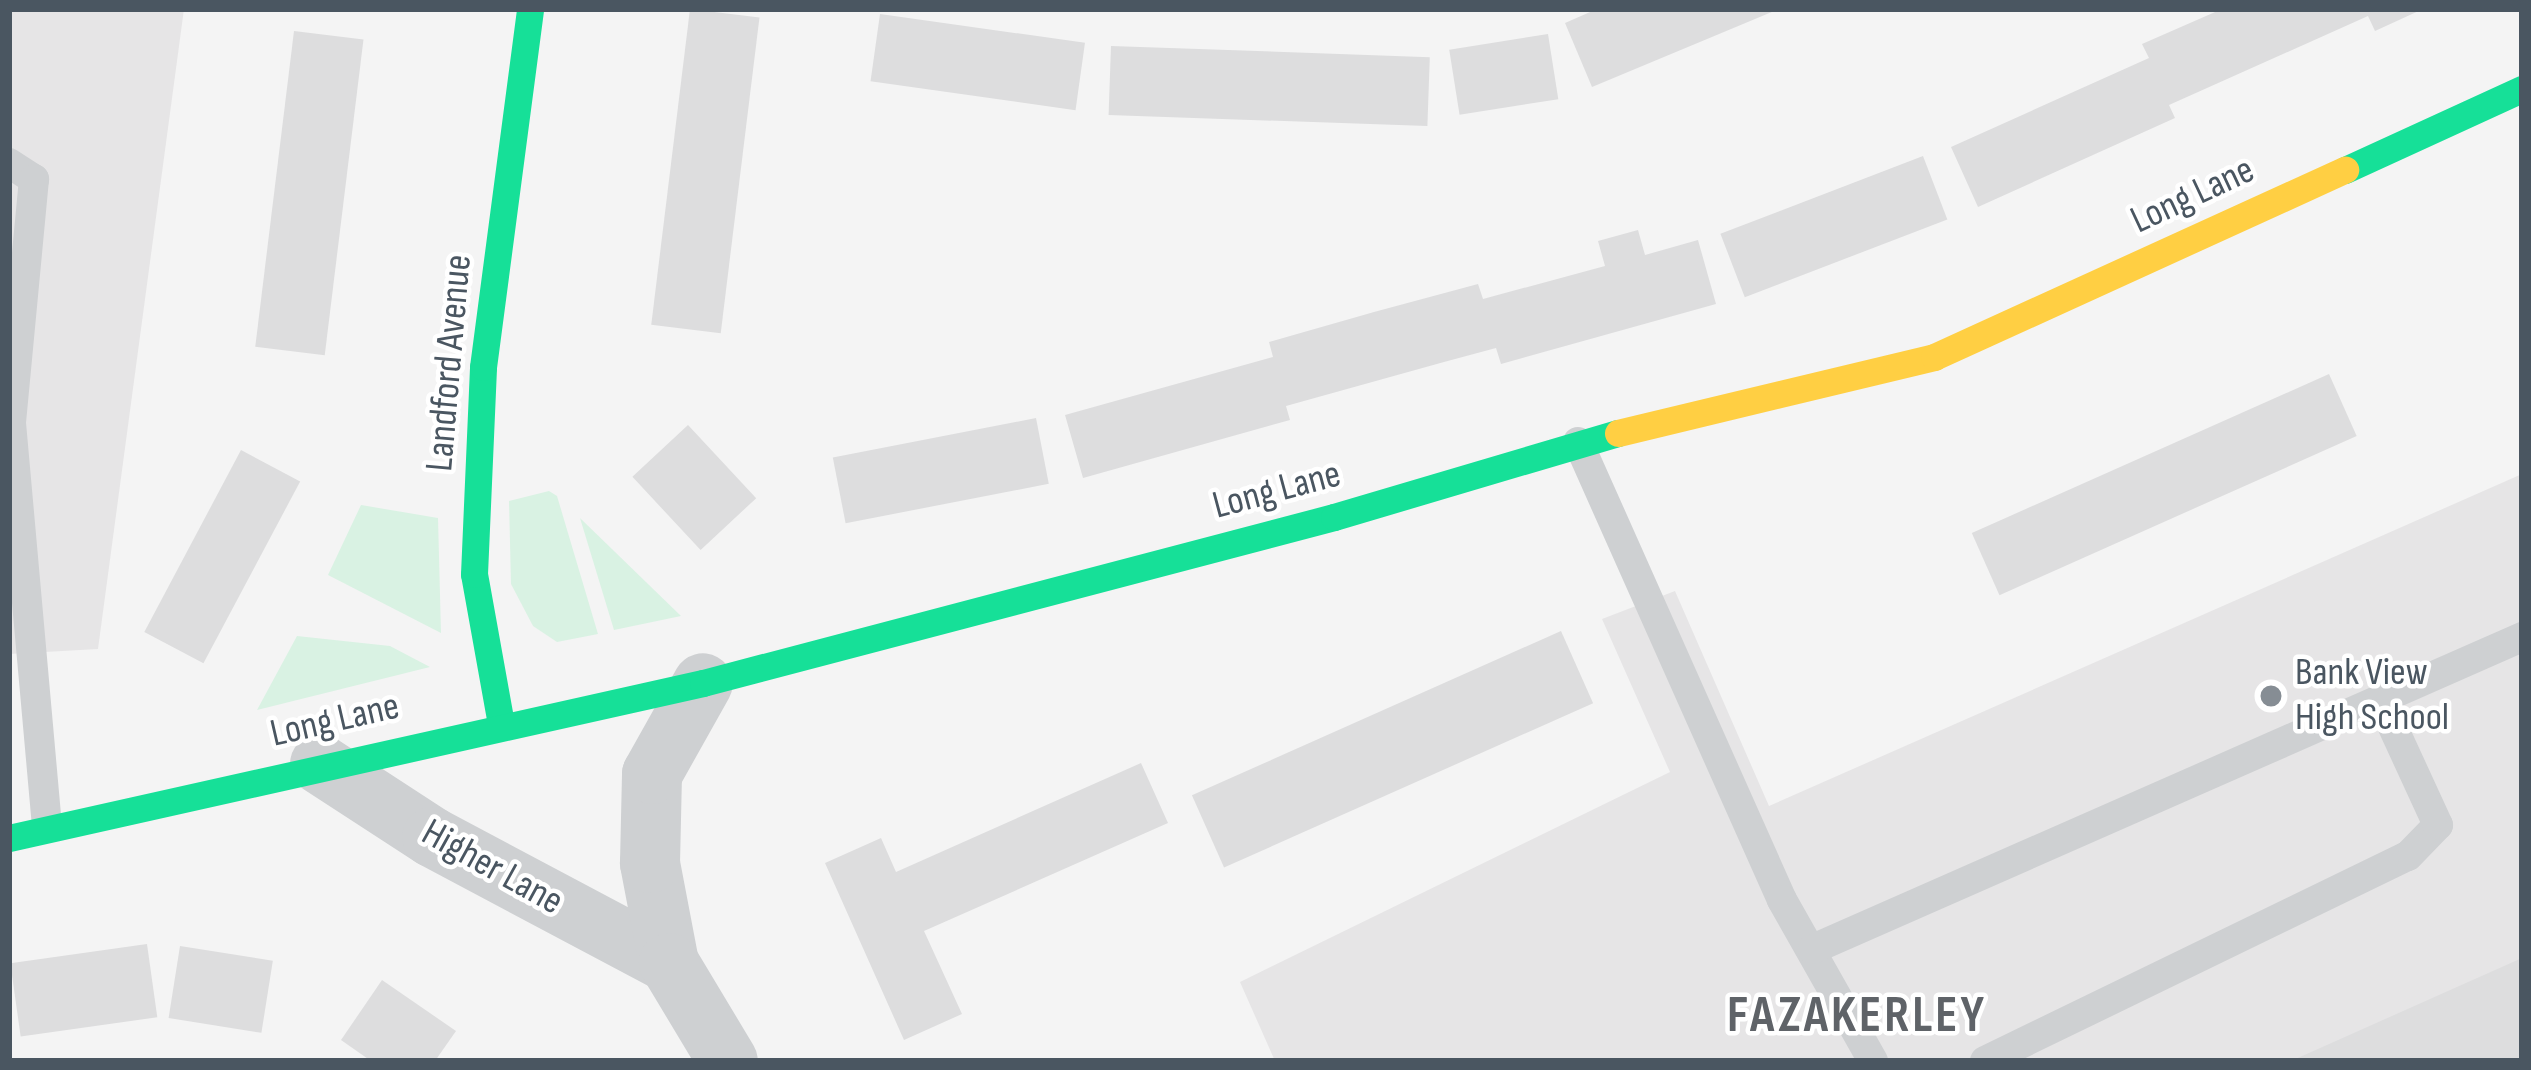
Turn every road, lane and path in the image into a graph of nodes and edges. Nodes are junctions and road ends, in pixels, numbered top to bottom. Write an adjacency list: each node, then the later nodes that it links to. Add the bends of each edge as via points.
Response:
1 (530, 9): 8 (street, Landford Avenue, via 483,367 475,551)
2 (2522, 89): 4 (street, Long Lane, via 1934,357)
3 (9, 163): 10 (lane, via 34,179 11,423)
4 (1578, 442): 6 (street, Long Lane, via 1334,517); 12 (lane, via 1782,900)
5 (2522, 638): 7 (lane)
6 (703, 683): 8 (street, Long Lane); 13 (street, via 652,774 650,863)
7 (2380, 699): 12 (lane); 16 (lane, via 2438,825 2408,856)
8 (500, 724): 9 (street, Long Lane)
9 (320, 764): 10 (street, Long Lane); 13 (street, Higher Lane, via 432,837)
10 (47, 827): 11 (street, Long Lane)
11 (9, 838)
12 (1813, 949): 15 (lane)
13 (669, 963): 14 (street)
14 (728, 1061)
15 (1873, 1061)
16 (1985, 1061)

